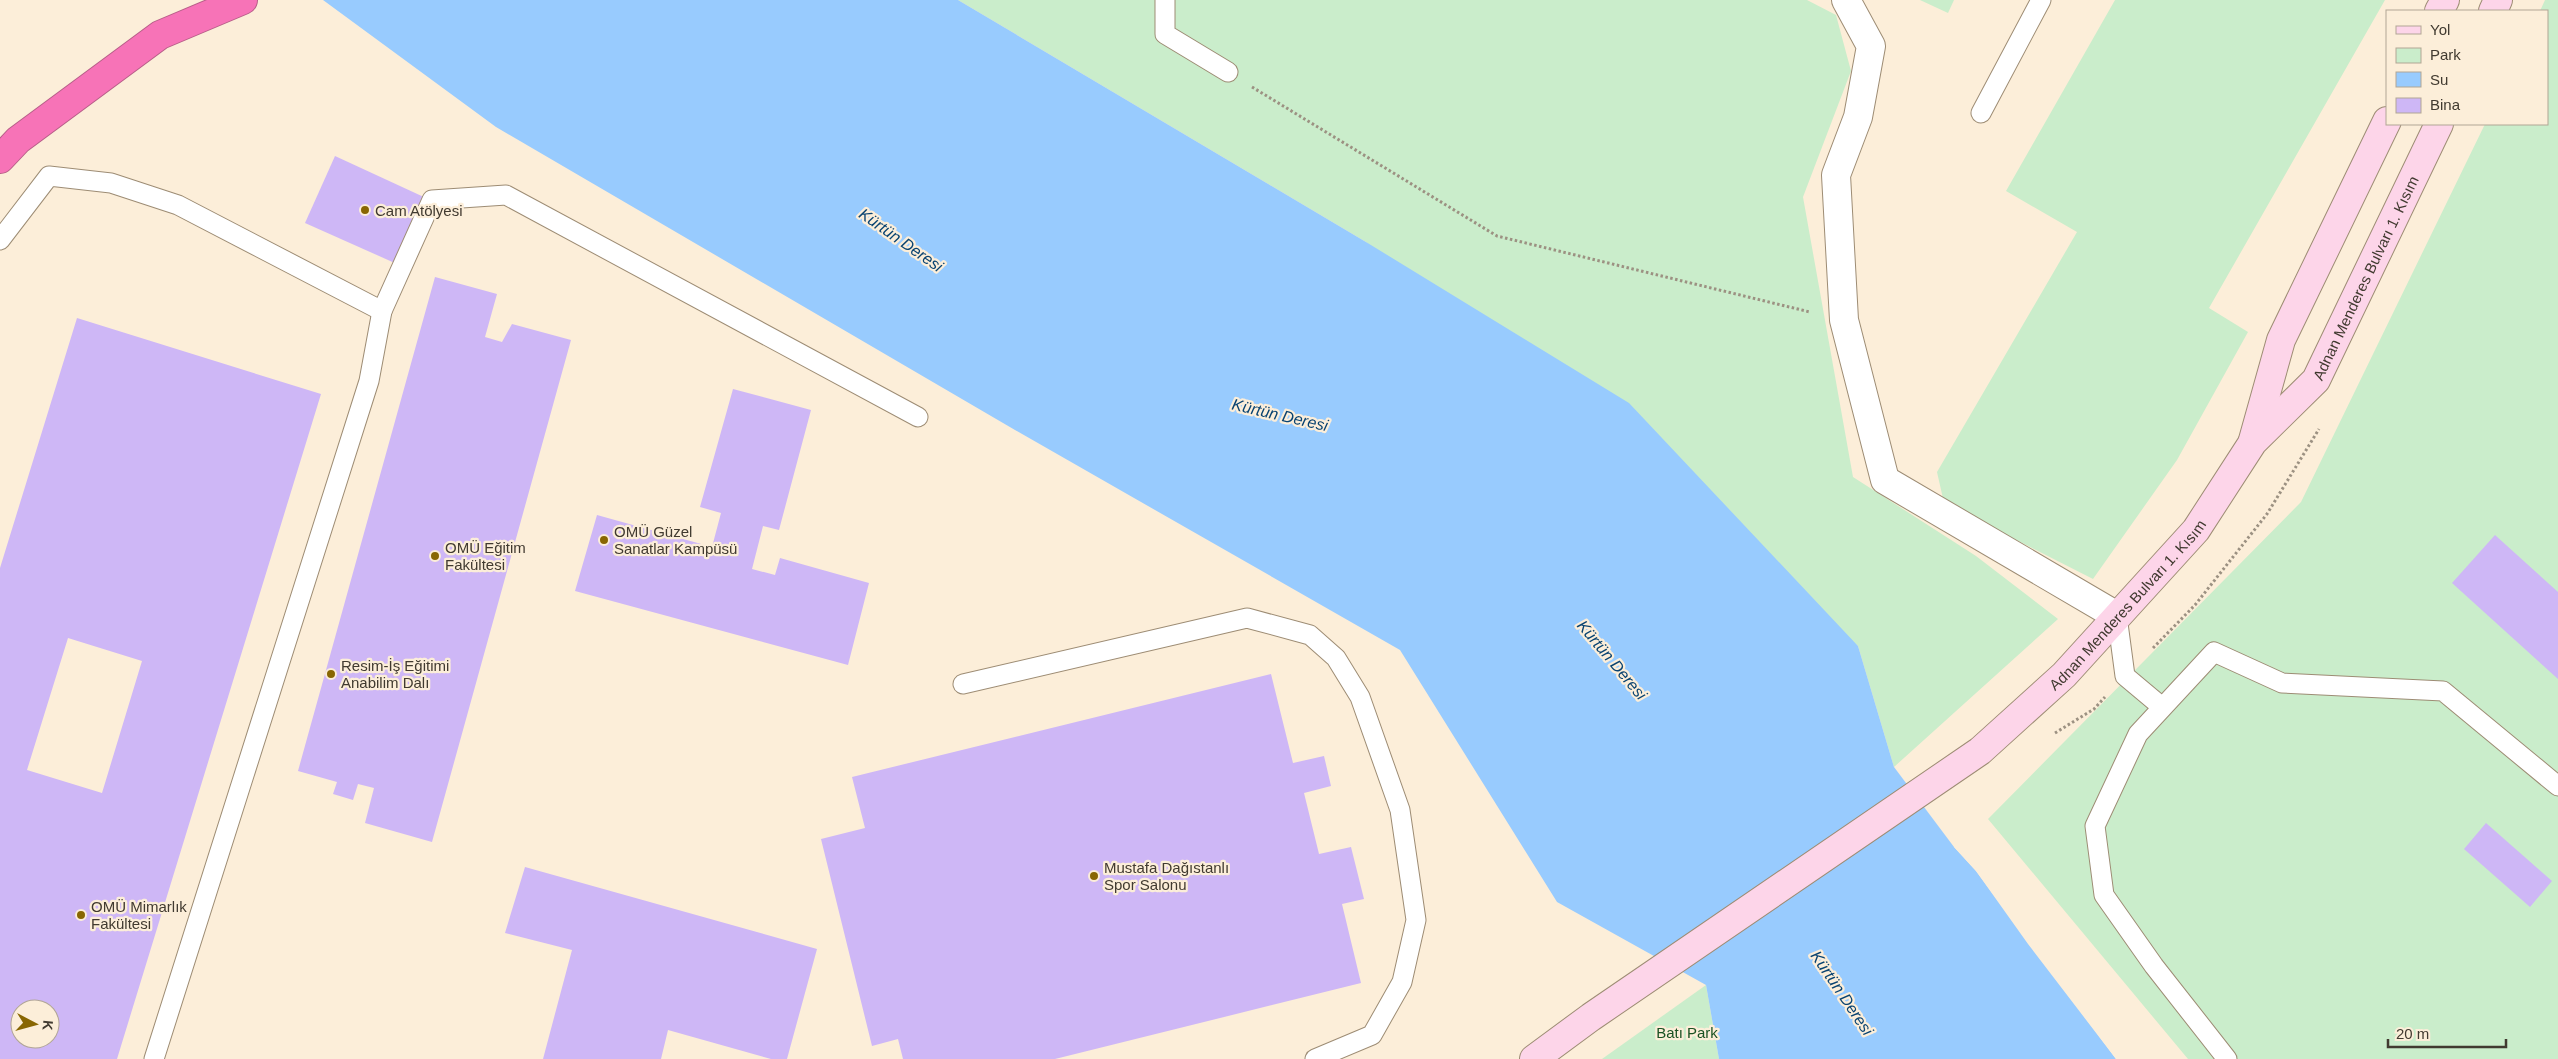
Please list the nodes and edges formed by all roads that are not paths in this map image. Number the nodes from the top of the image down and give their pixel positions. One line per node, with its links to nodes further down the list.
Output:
1 (243, 0): 9 (highway)
2 (1165, 0): 5 (lane)
3 (1846, 0): 14 (street)
4 (2041, 0): 6 (lane)
5 (1228, 72)
6 (1981, 113)
7 (2386, 123): 13 (main road, Adnan Menderes Bulvarı 1. Kısım)
8 (2439, 125): 13 (main road, Adnan Menderes Bulvarı 1. Kısım)
9 (0, 159)
10 (0, 240): 11 (lane)
11 (382, 311): 12 (lane); 18 (lane)
12 (918, 418)
13 (2253, 442): 14 (main road, Adnan Menderes Bulvarı 1. Kısım)
14 (2117, 616): 16 (lane); 20 (main road, Adnan Menderes Bulvarı 1. Kısım)
15 (963, 684): 19 (lane)
16 (2162, 707): 17 (lane); 21 (lane)
17 (2558, 786)
18 (154, 1059)
19 (1315, 1059)
20 (1534, 1059)
21 (2227, 1059)

